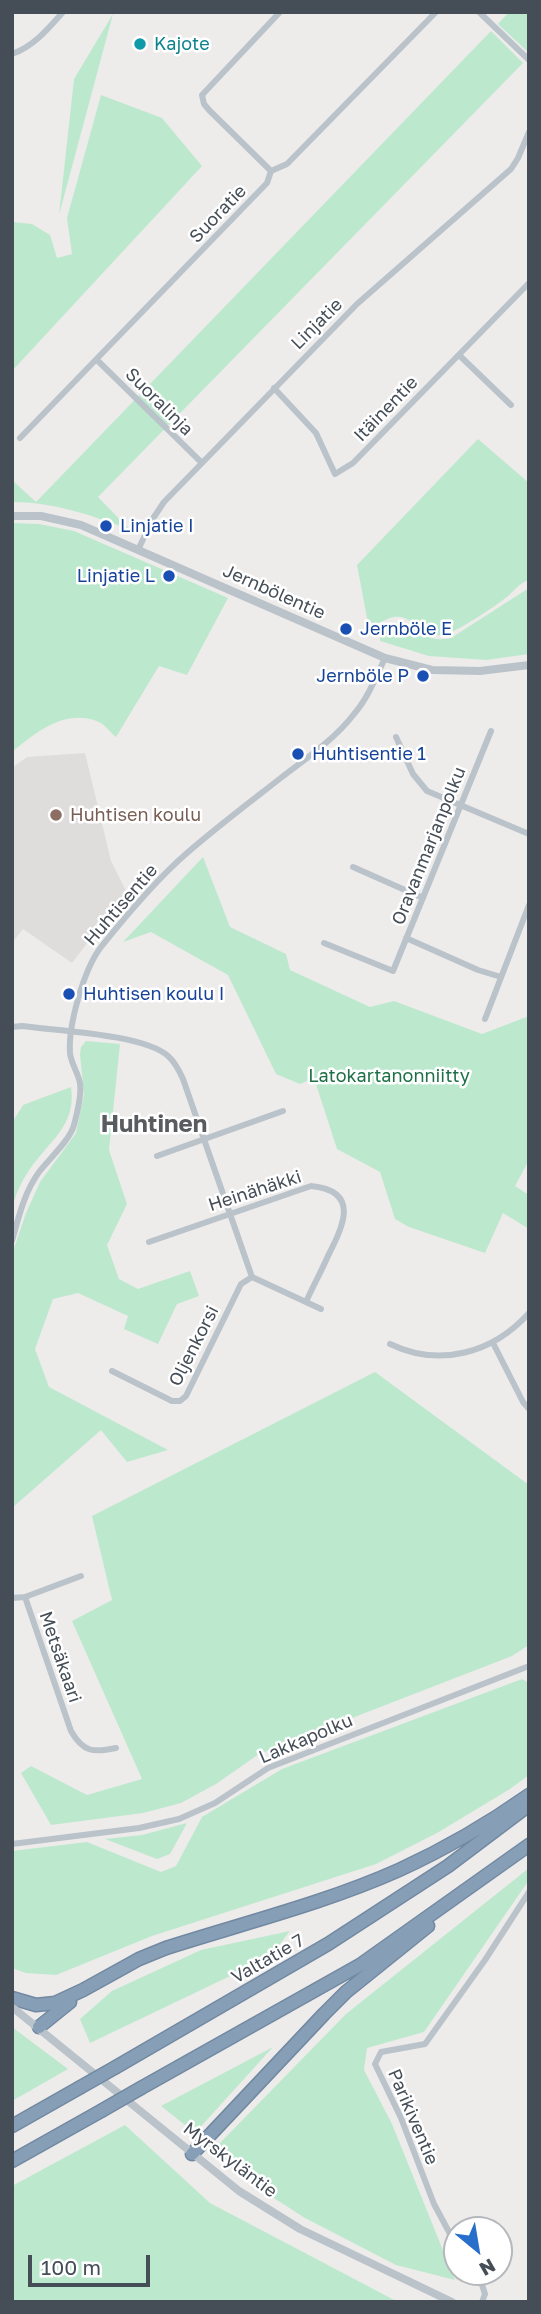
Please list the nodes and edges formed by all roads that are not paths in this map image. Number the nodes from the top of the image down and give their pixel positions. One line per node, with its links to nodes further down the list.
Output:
1 (64, 12): 5 (street)
2 (280, 12): 8 (street)
3 (436, 12): 8 (street, Suoratie)
4 (479, 12): 6 (street)
5 (12, 54)
6 (529, 60)
7 (529, 132): 12 (street, Linjatie)
8 (271, 171): 11 (street, Suoratie)
9 (529, 283): 10 (street, Itäinentie)
10 (459, 355): 12 (street, Itäinentie); 13 (street)
11 (97, 360): 14 (street, Suoratie); 15 (street, Suoralinja)
12 (274, 388): 15 (street, Linjatie)
13 (511, 405)
14 (20, 438)
15 (202, 463): 17 (street, Linjatie)
16 (12, 516): 17 (street, Jernbölentie)
17 (138, 550): 18 (street, Jernbölentie)
18 (385, 658): 19 (street, Jernbölentie); 32 (street, Huhtisentie)
19 (529, 665)
20 (491, 731): 22 (street, Oravanmarjanpolku)
21 (396, 737): 22 (street)
22 (460, 806): 23 (street); 25 (street, Oravanmarjanpolku)
23 (529, 834)
24 (353, 867): 25 (street)
25 (423, 898): 27 (street, Oravanmarjanpolku)
26 (529, 905): 29 (street)
27 (406, 938): 28 (street, Oravanmarjanpolku); 29 (street)
28 (324, 943)
29 (501, 977): 30 (street)
30 (485, 1019)
31 (12, 1027): 32 (street)
32 (72, 1033): 34 (street); 37 (street, Huhtisentie)
33 (283, 1111): 34 (street)
34 (205, 1139): 35 (street); 36 (street)
35 (157, 1156)
36 (230, 1213): 38 (street, Heinähäkki); 39 (street); 40 (street, Heinähäkki)
37 (12, 1241)
38 (149, 1242)
39 (252, 1277): 40 (street); 45 (street, Oljenkorsi)
40 (306, 1302): 41 (street)
41 (321, 1309)
42 (529, 1313): 43 (street)
43 (493, 1343): 44 (street); 46 (street)
44 (390, 1345)
45 (112, 1371)
46 (529, 1409)
47 (81, 1576): 48 (street, Metsäkaari)
48 (24, 1597): 49 (street); 51 (street, Metsäkaari)
49 (12, 1598)
50 (529, 1666): 54 (street, Lakkapolku)
51 (116, 1748)
52 (529, 1795): 58 (highway)
53 (529, 1805): 62 (highway, Valtatie 7, bridge)
54 (12, 1844)
55 (529, 1844): 56 (highway)
56 (488, 1874): 63 (highway); 64 (highway, bridge)
57 (529, 1892): 65 (street, Parikiventie)
58 (83, 1990): 59 (highway); 61 (highway)
59 (12, 1998)
60 (12, 2007): 61 (street, Myrskyläntie)
61 (39, 2027): 63 (street, Myrskyläntie)
62 (12, 2126)
63 (192, 2154): 66 (street, Myrskyläntie)
64 (12, 2161)
65 (443, 2221)
66 (452, 2302)

